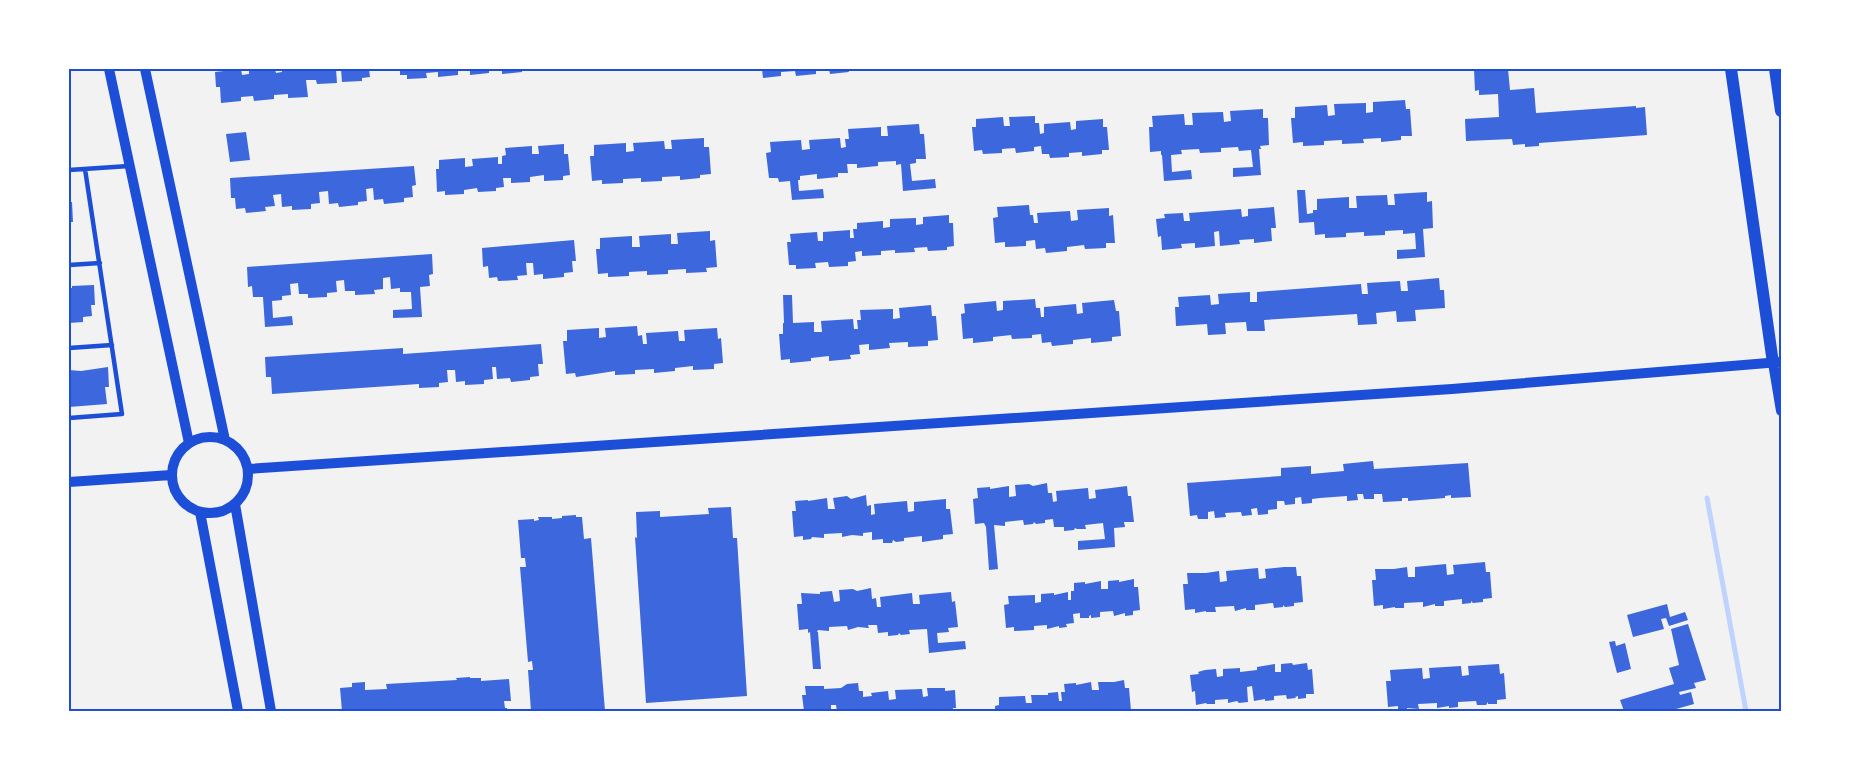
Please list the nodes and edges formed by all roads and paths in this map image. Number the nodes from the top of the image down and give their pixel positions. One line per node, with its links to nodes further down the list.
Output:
1 (109, 69): 6 (street)
2 (145, 69): 16 (street)
3 (1731, 69): 13 (main road)
4 (1775, 69): 5 (main road)
5 (1781, 111)
6 (129, 166): 7 (lane); 17 (street)
7 (85, 169): 8 (lane); 9 (lane)
8 (69, 170)
9 (100, 263): 10 (lane); 11 (lane)
10 (69, 265)
11 (112, 345): 12 (lane); 15 (lane)
12 (69, 348)
13 (1777, 362): 14 (street); 18 (street)
14 (1781, 411)
15 (69, 418)
16 (225, 440): 17 (street); 18 (street)
17 (189, 443): 19 (street)
18 (248, 469): 21 (street)
19 (171, 475): 20 (street); 22 (street)
20 (69, 482)
21 (236, 504): 22 (street); 24 (street)
22 (200, 512): 23 (street)
23 (238, 711)
24 (271, 711)

